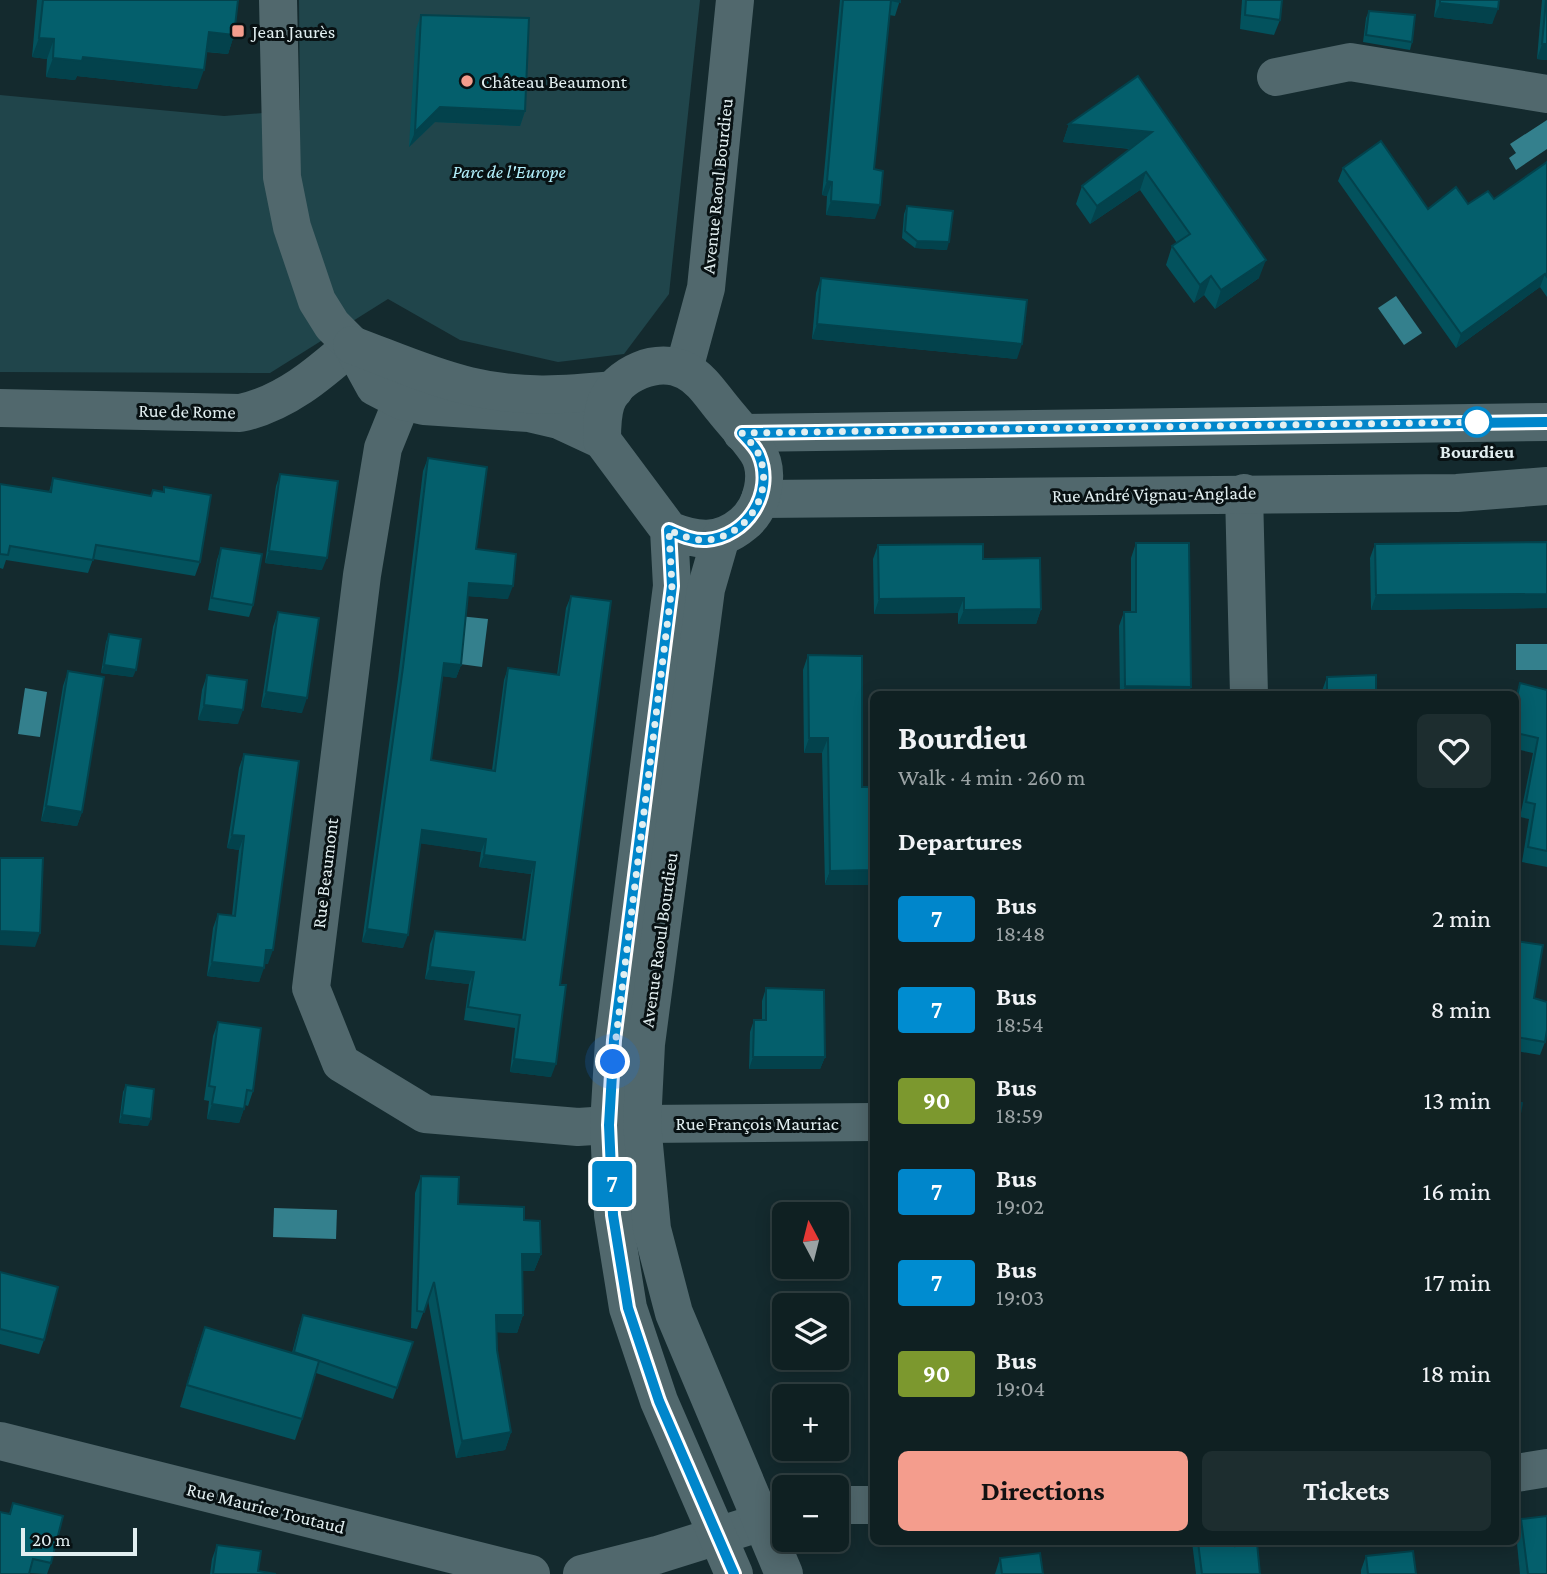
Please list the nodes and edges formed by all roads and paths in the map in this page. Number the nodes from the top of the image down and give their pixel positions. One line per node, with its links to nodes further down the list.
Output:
1 (278, 0): 5 (street)
2 (734, 0): 6 (street, Avenue Raoul Bourdieu)
3 (1276, 76): 4 (street)
4 (1547, 94)
5 (352, 345): 7 (street); 8 (street); 9 (street, Rue de Rome)
6 (684, 369): 7 (street); 11 (street)
7 (614, 390): 12 (street)
8 (402, 401): 12 (street); 20 (street, Rue Beaumont)
9 (0, 408)
10 (1547, 422): 11 (street)
11 (742, 433): 15 (street)
12 (602, 440): 16 (street)
13 (1547, 486): 14 (street, Rue André Vignau-Anglade)
14 (1244, 493): 15 (street, Rue André Vignau-Anglade); 18 (street)
15 (760, 499): 17 (street)
16 (669, 530): 17 (street); 20 (street, Avenue Raoul Bourdieu)
17 (722, 537): 20 (street, Avenue Raoul Bourdieu)
18 (1249, 691)
19 (870, 1122): 20 (street, Rue François Mauriac)
20 (626, 1125): 26 (street, Avenue Raoul Bourdieu)
21 (0, 1441): 27 (street, Rue Maurice Toutaud)
22 (1547, 1468): 23 (street)
23 (1519, 1473)
24 (870, 1504): 25 (street)
25 (849, 1505)
26 (752, 1525): 28 (street); 29 (street, Avenue Raoul Bourdieu); 30 (street, Avenue Raoul Bourdieu)
27 (531, 1574)
28 (582, 1574)
29 (734, 1574)
30 (784, 1574)

